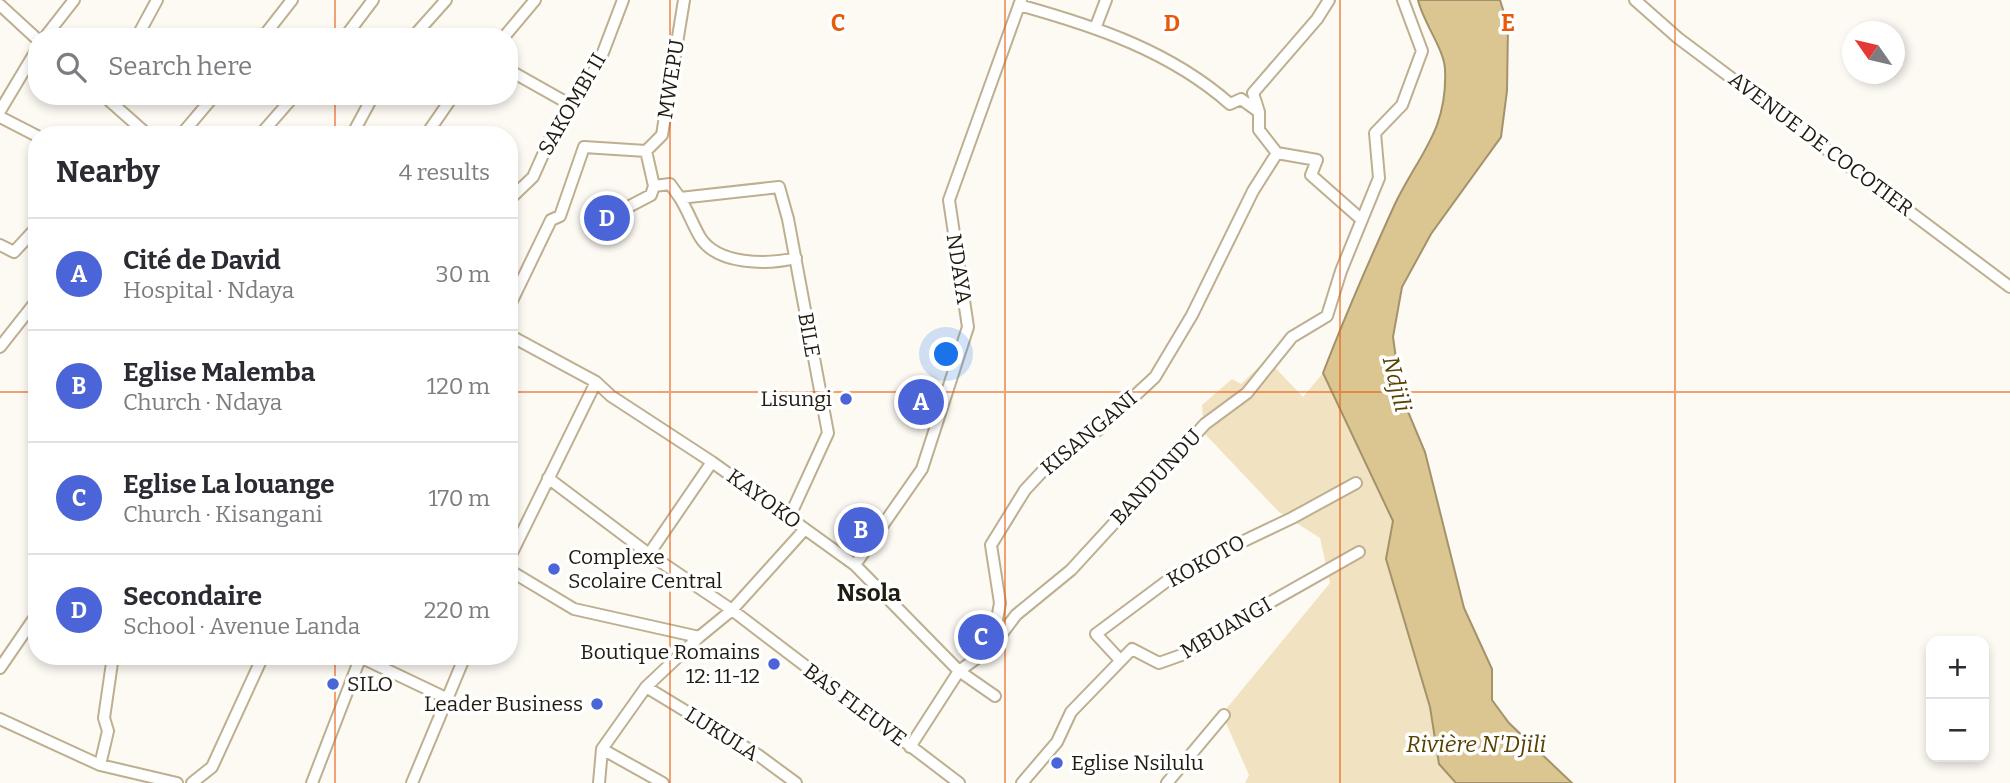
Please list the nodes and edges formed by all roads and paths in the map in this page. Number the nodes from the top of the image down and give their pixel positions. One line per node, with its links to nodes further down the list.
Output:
1 (74, 0): 16 (street)
2 (157, 0): 17 (street)
3 (292, 0): 18 (street)
4 (373, 0): 19 (street)
5 (446, 0): 20 (street)
6 (536, 0): 21 (street)
7 (623, 0): 30 (street, SAKOMBI II)
8 (684, 0): 40 (street, MWEPU)
9 (1106, 0): 15 (street)
10 (1329, 0): 32 (street)
11 (1403, 0): 46 (street)
12 (1634, 0): 50 (street, AVENUE DE COCOTIER)
13 (1020, 3): 15 (street); 64 (street, NDAYA)
14 (0, 5): 22 (street)
15 (1096, 26): 32 (street)
16 (52, 28)
17 (142, 28)
18 (270, 28)
19 (352, 28)
20 (421, 28)
21 (512, 28)
22 (28, 30)
23 (28, 65): 31 (street)
24 (518, 75): 30 (street)
25 (114, 105): 34 (street)
26 (206, 105): 35 (street)
27 (287, 105): 36 (street)
28 (368, 105): 37 (street)
29 (447, 105): 38 (street)
30 (571, 105): 43 (street, SAKOMBI II)
31 (0, 111)
32 (1259, 112): 41 (street)
33 (0, 117): 39 (street)
34 (138, 126)
35 (189, 126)
36 (268, 126)
37 (357, 126)
38 (432, 126)
39 (28, 131)
40 (646, 151): 42 (street); 51 (street)
41 (1277, 153): 46 (street); 69 (street, KISANGANI)
42 (654, 186): 44 (street); 45 (street)
43 (518, 191)
44 (680, 198): 49 (street); 49 (street, BILE)
45 (630, 206)
46 (1362, 220): 69 (street, BANDUNDU)
47 (28, 237): 48 (street)
48 (0, 245)
49 (796, 258): 59 (street, BILE)
50 (2010, 287)
51 (518, 288)
52 (28, 311): 54 (street)
53 (518, 340): 55 (street, KAYOKO)
54 (2, 341)
55 (596, 382): 56 (street, KAYOKO); 57 (street)
56 (712, 461): 59 (street, KAYOKO); 63 (street)
57 (548, 478): 61 (street); 63 (street, BAS FLEUVE)
58 (1356, 483): 70 (street, KOKOTO)
59 (789, 518): 60 (street, KAYOKO)
60 (805, 529): 64 (street, KAYOKO); 66 (street)
61 (518, 540)
62 (1359, 552): 70 (street, MBUANGI)
63 (649, 554): 66 (street, BAS FLEUVE)
64 (855, 565): 77 (street, KAYOKO)
65 (518, 575): 68 (street)
66 (732, 610): 68 (street); 83 (street, BAS FLEUVE)
67 (28, 627): 76 (street)
68 (699, 637): 78 (street)
69 (992, 647): 77 (street)
70 (1120, 660): 94 (street)
71 (112, 665): 85 (street)
72 (258, 665): 87 (street)
73 (358, 665): 88 (street)
74 (378, 665): 80 (street)
75 (461, 665): 80 (street)
76 (0, 668)
77 (959, 671): 79 (street, KAYOKO); 83 (street)
78 (646, 688): 84 (street); 92 (street, LUKULA)
79 (995, 696)
80 (446, 698): 89 (street)
81 (1224, 715): 95 (street)
82 (0, 719): 85 (street)
83 (910, 747): 93 (street, BAS FLEUVE)
84 (602, 750): 90 (street); 91 (street)
85 (100, 765): 86 (street)
86 (177, 783)
87 (192, 783)
88 (313, 783)
89 (412, 783)
90 (599, 783)
91 (663, 783)
92 (796, 783)
93 (959, 783)
94 (1022, 783)
95 (1167, 783)

